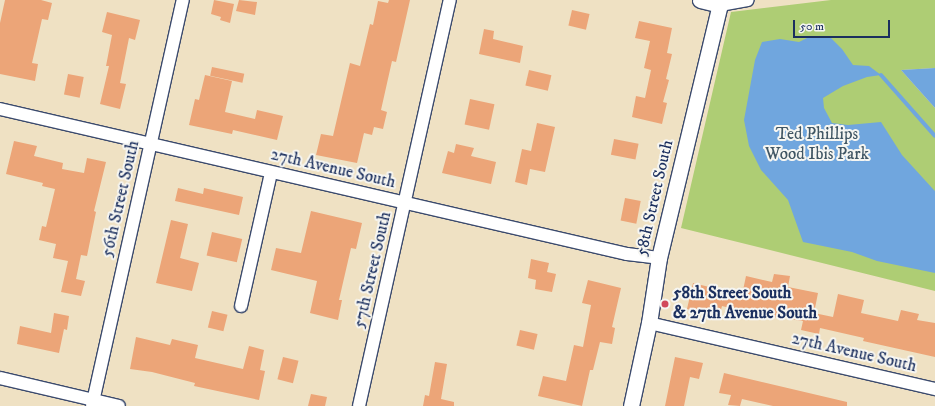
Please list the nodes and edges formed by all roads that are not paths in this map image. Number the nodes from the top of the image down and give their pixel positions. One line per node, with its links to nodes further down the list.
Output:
1 (183, 0): 7 (street, 56th Street South)
2 (450, 0): 9 (street, 57th Street South)
3 (700, 0): 5 (street)
4 (748, 0): 5 (street)
5 (721, 2): 10 (street, 58th Street South)
6 (0, 109): 7 (street, 27th Avenue South)
7 (151, 144): 8 (street, 27th Avenue South); 15 (street, 56th Street South)
8 (271, 173): 9 (street, 27th Avenue South); 11 (street)
9 (406, 203): 10 (street, 27th Avenue South); 17 (street, 57th Street South)
10 (659, 258): 12 (street, 58th Street South)
11 (241, 306)
12 (649, 324): 14 (street, 27th Avenue South); 18 (street, 58th Street South)
13 (0, 378): 15 (street)
14 (935, 389)
15 (92, 403): 16 (street)
16 (119, 406)
17 (359, 406)
18 (631, 406)

